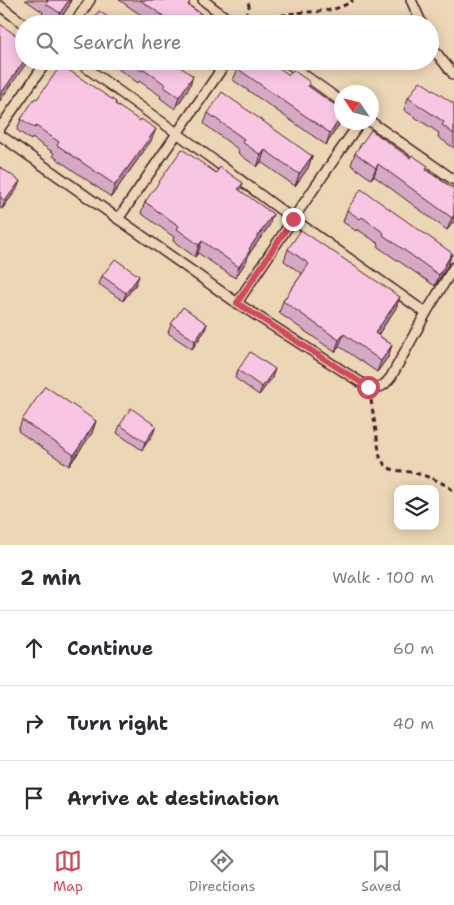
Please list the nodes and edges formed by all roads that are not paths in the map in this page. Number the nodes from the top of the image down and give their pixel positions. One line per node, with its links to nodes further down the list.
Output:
1 (90, 0): 5 (lane)
2 (203, 0): 6 (lane)
3 (410, 0): 7 (lane)
4 (0, 6): 8 (lane)
5 (80, 15)
6 (222, 15)
7 (418, 15)
8 (15, 17)
9 (439, 56): 14 (lane)
10 (41, 70): 16 (lane)
11 (90, 70): 19 (lane)
12 (221, 70): 19 (lane)
13 (298, 70): 15 (lane)
14 (454, 75)
15 (334, 96)
16 (0, 128)
17 (379, 128): 21 (lane)
18 (354, 130): 23 (lane)
19 (177, 133): 22 (lane); 23 (lane)
20 (0, 135): 22 (lane)
21 (454, 180)
22 (118, 219): 25 (lane)
23 (293, 219): 25 (lane); 26 (lane)
24 (454, 267): 26 (lane)
25 (237, 303): 26 (lane)
26 (426, 313)

